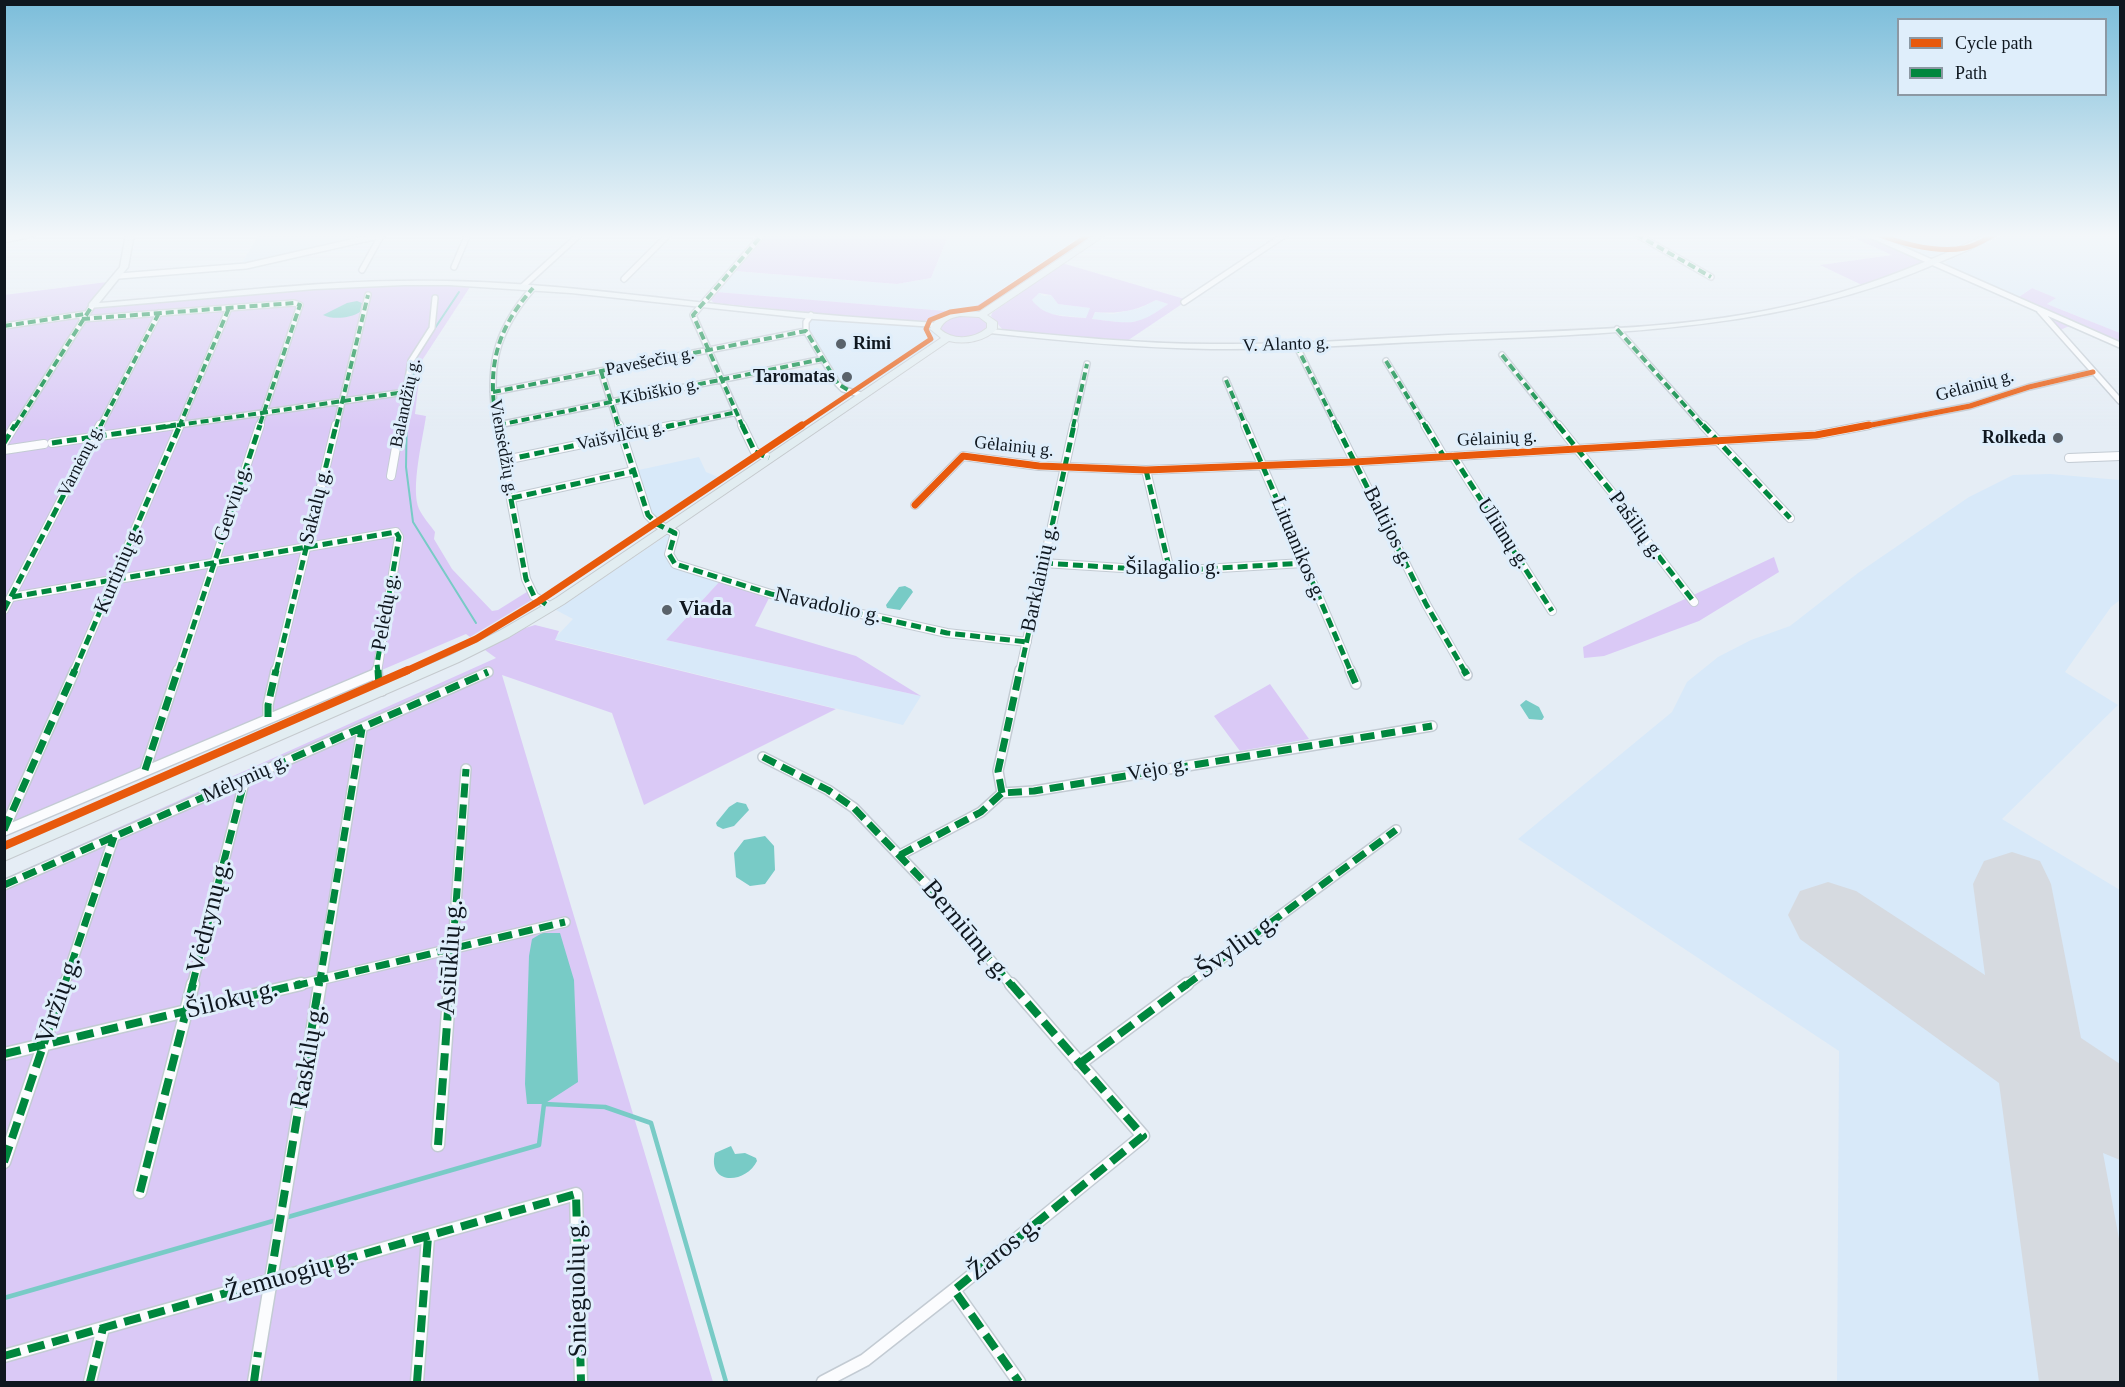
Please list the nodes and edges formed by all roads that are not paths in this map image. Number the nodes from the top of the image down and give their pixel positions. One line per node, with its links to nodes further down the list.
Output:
1 (435, 298): 38 (street, Balandžių g.)
2 (99, 299): 14 (main road)
3 (182, 299): 14 (main road)
4 (367, 299): 41 (street, Sakalų g.)
5 (525, 299): 39 (street, Viensėdžių g.)
6 (646, 299): 13 (main road)
7 (707, 299): 13 (street)
8 (1006, 299): 19 (main road)
9 (1190, 299): 12 (street)
10 (1819, 299): 23 (main road, V. Alanto g.)
11 (2015, 299): 16 (street)
12 (1185, 302)
13 (702, 304): 18 (main road); 29 (street)
14 (92, 306): 20 (street)
15 (230, 308): 17 (street); 45 (street, Gervių g.); 46 (street, Kurtinių g.)
16 (2036, 308): 28 (street); 35 (street)
17 (159, 313): 20 (street); 49 (street, Varnėnų g.)
18 (811, 315): 21 (main road); 24 (street)
19 (981, 315): 21 (main road); 25 (main road)
20 (84, 317): 22 (street); 51 (street)
21 (936, 325): 26 (main road)
22 (4, 326)
23 (1617, 329): 27 (main road, V. Alanto g.); 50 (street)
24 (806, 331): 29 (street, Pavešečių g.); 31 (street)
25 (990, 331): 26 (main road); 27 (main road, V. Alanto g.)
26 (947, 338): 40 (main road)
27 (1296, 345): 61 (street, Baltijos g.)
28 (2121, 345)
29 (708, 350): 34 (street, Pavešečių g.); 36 (street)
30 (1502, 356): 53 (street, Pašilių g.)
31 (823, 359): 36 (street, Kibiškio g.); 40 (street)
32 (1386, 361): 57 (street)
33 (1087, 364): 63 (street, Barklainių g.)
34 (601, 371): 39 (street, Pavešečių g.); 43 (street)
35 (2093, 372): 42 (street); 50 (street, Gėlainių g.)
36 (722, 380): 43 (street, Kibiškio g.); 44 (street)
37 (1226, 380): 62 (street, Lituanikos g.)
38 (405, 392): 41 (street); 66 (street, Balandžių g.)
39 (493, 392): 47 (street, Viensėdžių g.)
40 (861, 395): 58 (main road)
41 (342, 401): 45 (street); 71 (street, Sakalų g.)
42 (2121, 401)
43 (611, 402): 47 (street, Kibiškio g.); 48 (street)
44 (737, 412): 48 (street, Vaišvilčių g.); 58 (street)
45 (262, 413): 46 (street); 72 (street, Gervių g.)
46 (181, 425): 49 (street); 76 (street, Kurtinių g.)
47 (498, 425): 60 (street, Viensėdžių g.)
48 (622, 435): 60 (street, Vaišvilčių g.); 65 (street)
49 (93, 437): 52 (street); 77 (street, Varnėnų g.)
50 (1717, 441): 53 (street, Gėlainių g.); 69 (street)
51 (4, 443)
52 (48, 443): 54 (street)
53 (1578, 449): 55 (street, Gėlainių g.); 78 (street, Pašilių g.)
54 (4, 450)
55 (1453, 456): 57 (street, Gėlainių g.); 81 (street, Uliūnų g.)
56 (2121, 456): 59 (street)
57 (1444, 457): 61 (street, Gėlainių g.)
58 (770, 458): 70 (main road)
59 (2070, 458)
60 (505, 460): 67 (street, Viensėdžių g.)
61 (1354, 462): 62 (street, Gėlainių g.); 85 (street, Baltijos g.)
62 (1263, 464): 64 (street, Gėlainių g.); 74 (street, Lituanikos g.)
63 (1065, 467): 64 (street, Gėlainių g.); 68 (street, Gėlainių g.); 73 (street, Barklainių g.)
64 (1146, 470): 75 (street)
65 (634, 471): 67 (street); 70 (street)
66 (392, 476)
67 (512, 498): 79 (street, Viensėdžių g.)
68 (915, 505)
69 (1790, 518)
70 (668, 528): 79 (main road); 82 (street, Navadolio g.)
71 (306, 548): 72 (street); 84 (street, Pelėdų g.); 88 (street, Sakalų g.)
72 (213, 563): 76 (street); 93 (street, Gervių g.)
73 (1043, 563): 75 (street, Šilagalio g.); 82 (street, Barklainių g.)
74 (1303, 563): 75 (street, Šilagalio g.); 86 (street, Lituanikos g.)
75 (1170, 571)
76 (115, 580): 77 (street); 96 (street, Kurtinių g.)
77 (12, 597): 80 (street, Varnėnų g.)
78 (1694, 602)
79 (550, 607): 87 (main road)
80 (4, 610)
81 (1552, 611)
82 (1027, 642): 95 (street, Barklainių g.)
83 (488, 672): 90 (street, Mėlynių g.)
84 (376, 674): 87 (street, Pelėdų g.); 88 (street)
85 (1467, 675)
86 (1356, 684)
87 (382, 691): 99 (main road)
88 (268, 717): 93 (street)
89 (1432, 726): 95 (street, Vėjo g.)
90 (362, 729): 94 (street, Mėlynių g.); 104 (street, Raskilų g.)
91 (764, 757): 100 (street, Berniūnų g.)
92 (466, 769): 103 (street, Asiūklių g.)
93 (145, 770): 96 (street)
94 (245, 779): 98 (street, Mėlynių g.); 105 (street, Vėdrynų g.)
95 (1002, 793): 100 (street)
96 (4, 830)
97 (1396, 830): 108 (street, Švylių g.)
98 (114, 837): 101 (street, Mėlynių g.); 106 (street, Viržių g.)
99 (4, 855)
100 (900, 855): 108 (street, Berniūnų g.)
101 (4, 885)
102 (565, 922): 103 (street, Šilokų g.)
103 (452, 947): 104 (street, Šilokų g.); 110 (street, Asiūklių g.)
104 (322, 978): 105 (street, Šilokų g.); 115 (street, Raskilų g.)
105 (186, 1011): 106 (street, Šilokų g.); 112 (street, Vėdrynų g.)
106 (44, 1045): 107 (street, Šilokų g.); 111 (street, Viržių g.)
107 (4, 1054)
108 (1079, 1064): 109 (street, Berniūnų g.)
109 (1143, 1136): 116 (street, Žaros g.)
110 (438, 1145)
111 (4, 1162)
112 (140, 1192)
113 (576, 1194): 114 (street, Žemuogių g.); 122 (street, Snieguolių g.)
114 (428, 1237): 115 (street, Žemuogių g.); 121 (street)
115 (270, 1281): 117 (street, Žemuogių g.); 120 (street, Raskilų g.)
116 (954, 1290): 123 (street); 124 (street, Žaros g.)
117 (103, 1328): 118 (street, Žemuogių g.); 119 (street)
118 (4, 1356)
119 (90, 1383)
120 (254, 1383)
121 (417, 1383)
122 (581, 1383)
123 (823, 1383)
124 (1019, 1383)

